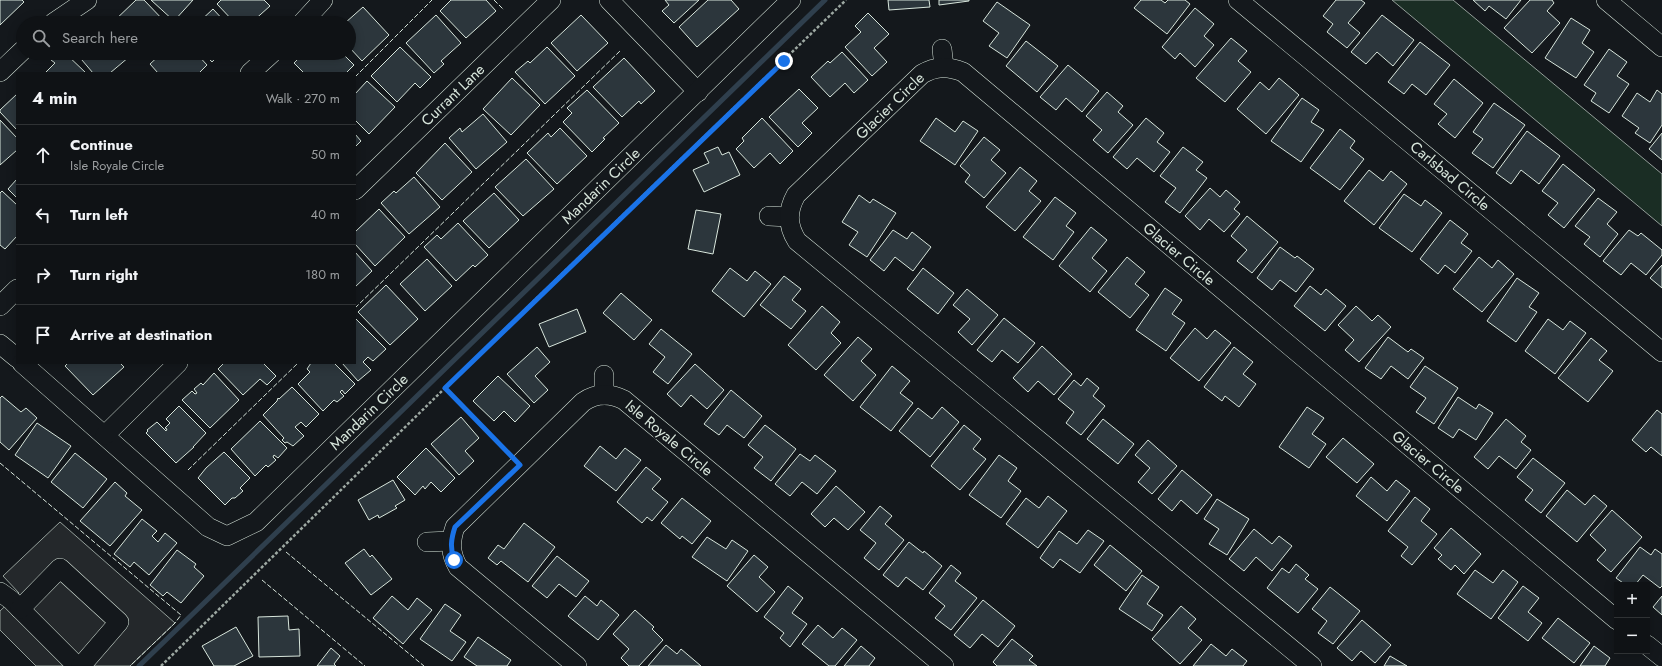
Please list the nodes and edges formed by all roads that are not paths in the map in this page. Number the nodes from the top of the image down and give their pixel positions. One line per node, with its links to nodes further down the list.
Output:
1 (87, 0): 8 (street)
2 (323, 0): 9 (street)
3 (551, 0): 16 (street, Currant Lane)
4 (609, 0): 15 (street)
5 (791, 0): 15 (street, Mandarin Circle)
6 (1238, 0): 22 (street, Carlsbad Circle)
7 (1606, 0): 10 (street)
8 (63, 16)
9 (308, 16)
10 (1662, 47)
11 (16, 57): 13 (street)
12 (264, 60): 14 (street)
13 (0, 72)
14 (251, 72)
15 (698, 92): 28 (street, Mandarin Circle)
16 (356, 189)
17 (769, 216): 18 (street)
18 (789, 217): 33 (street, Glacier Circle); 40 (street)
19 (16, 290): 20 (street)
20 (0, 306)
21 (0, 344): 23 (street)
22 (1662, 352)
23 (16, 357)
24 (23, 364): 28 (street, Mandarin Circle)
25 (177, 364): 28 (street)
26 (604, 375): 27 (street)
27 (604, 394): 29 (street); 39 (street, Isle Royale Circle)
28 (104, 435)
29 (451, 541): 30 (street); 38 (street)
30 (427, 542)
31 (0, 592): 32 (street)
32 (20, 609): 36 (street); 37 (street)
33 (1615, 618)
34 (1650, 647): 35 (street)
35 (1662, 657)
36 (77, 666)
37 (81, 666)
38 (577, 666)
39 (944, 666)
40 (1312, 666)

